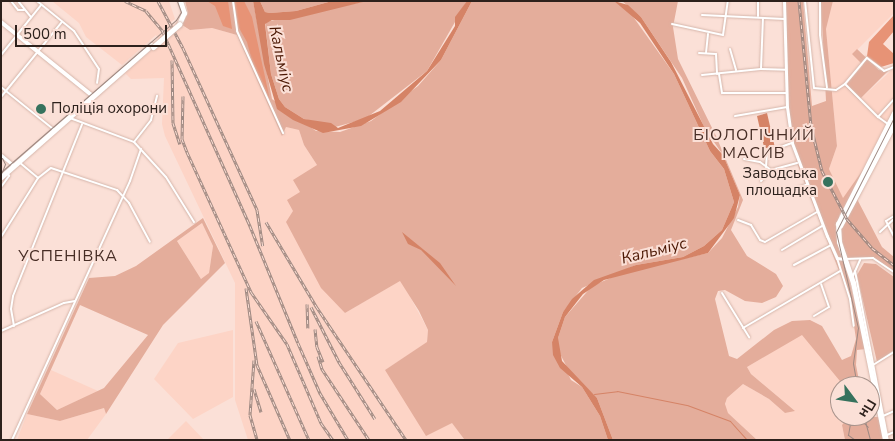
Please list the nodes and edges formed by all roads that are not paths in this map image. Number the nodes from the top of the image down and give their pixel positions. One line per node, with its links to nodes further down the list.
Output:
1 (11, 1): 12 (street)
2 (18, 1): 12 (street)
3 (37, 1): 11 (street)
4 (180, 1): 43 (highway, bridge)
5 (233, 1): 53 (street)
6 (728, 1): 14 (street)
7 (758, 1): 16 (street)
8 (784, 1): 18 (street)
9 (805, 1): 38 (street)
10 (820, 1): 38 (street)
11 (41, 5): 15 (street); 20 (street)
12 (24, 10): 15 (street)
13 (702, 15): 14 (street)
14 (725, 16): 16 (street); 22 (street)
15 (32, 17): 23 (street)
16 (758, 17): 17 (street)
17 (763, 18): 18 (street); 30 (street)
18 (785, 19): 31 (street)
19 (1, 22): 23 (main road)
20 (62, 22): 25 (street); 35 (street)
21 (672, 24): 22 (street)
22 (708, 34): 27 (street)
23 (17, 35): 25 (main road); 28 (street)
24 (730, 49): 32 (street)
25 (38, 52): 39 (street); 43 (main road)
26 (699, 53): 27 (street)
27 (706, 54): 33 (street)
28 (1, 55)
29 (894, 67): 36 (street)
30 (761, 69): 31 (street); 32 (street)
31 (786, 70): 40 (street)
32 (736, 71): 33 (street)
33 (718, 74): 34 (street); 40 (street)
34 (702, 75)
35 (96, 83)
36 (846, 84): 38 (street); 48 (street)
37 (1, 87): 39 (street)
38 (827, 90)
39 (6, 91): 42 (street); 52 (street)
40 (786, 94): 45 (street)
41 (157, 96): 54 (street)
42 (1, 97)
43 (94, 97): 49 (highway)
44 (894, 99): 48 (street)
45 (786, 107): 47 (street); 55 (street)
46 (894, 113): 51 (main road)
47 (735, 116)
48 (878, 117): 51 (street)
49 (70, 118): 50 (street); 52 (highway)
50 (82, 124): 54 (street); 64 (street)
51 (891, 125): 85 (main road)
52 (55, 130): 60 (highway)
53 (283, 133)
54 (134, 142): 56 (street)
55 (792, 143): 59 (street); 61 (street)
56 (141, 149): 71 (street); 75 (street)
57 (1, 155): 60 (street)
58 (744, 159): 61 (street)
59 (797, 163): 62 (street); 68 (street)
60 (16, 164): 63 (highway); 66 (street)
61 (766, 167): 62 (street)
62 (771, 170): 67 (street)
63 (7, 172): 65 (highway); 69 (street)
64 (65, 172): 66 (street); 71 (street); 96 (street)
65 (1, 176)
66 (38, 178): 79 (street)
67 (761, 181)
68 (806, 185): 70 (street); 72 (street)
69 (1, 187)
70 (786, 194)
71 (122, 196): 81 (street); 94 (street)
72 (817, 212): 74 (street); 77 (street)
73 (894, 218): 76 (street); 76 (street)
74 (738, 220)
75 (194, 222)
76 (888, 225): 78 (street); 80 (street)
77 (822, 226): 82 (street); 83 (street)
78 (880, 232)
79 (1, 237)
80 (894, 237)
81 (150, 242)
82 (831, 245): 84 (street); 87 (street)
83 (782, 250)
84 (837, 258): 85 (street); 88 (street)
85 (845, 259): 86 (street); 91 (main road)
86 (860, 260): 89 (street); 90 (street)
87 (794, 265)
88 (840, 271): 92 (street); 97 (street)
89 (855, 272): 91 (street); 102 (street)
90 (894, 272)
91 (852, 279): 102 (main road)
92 (821, 284): 95 (street); 98 (street)
93 (722, 293): 98 (street)
94 (75, 301): 96 (street); 107 (street)
95 (814, 316)
96 (14, 326): 99 (street)
97 (854, 326)
98 (743, 328): 100 (street)
99 (1, 331)
100 (749, 337)
101 (894, 352): 102 (street)
102 (871, 366): 104 (street); 106 (main road)
103 (894, 411): 104 (street)
104 (883, 416): 106 (street)
105 (894, 432): 106 (street)
106 (886, 438)
107 (12, 440)

